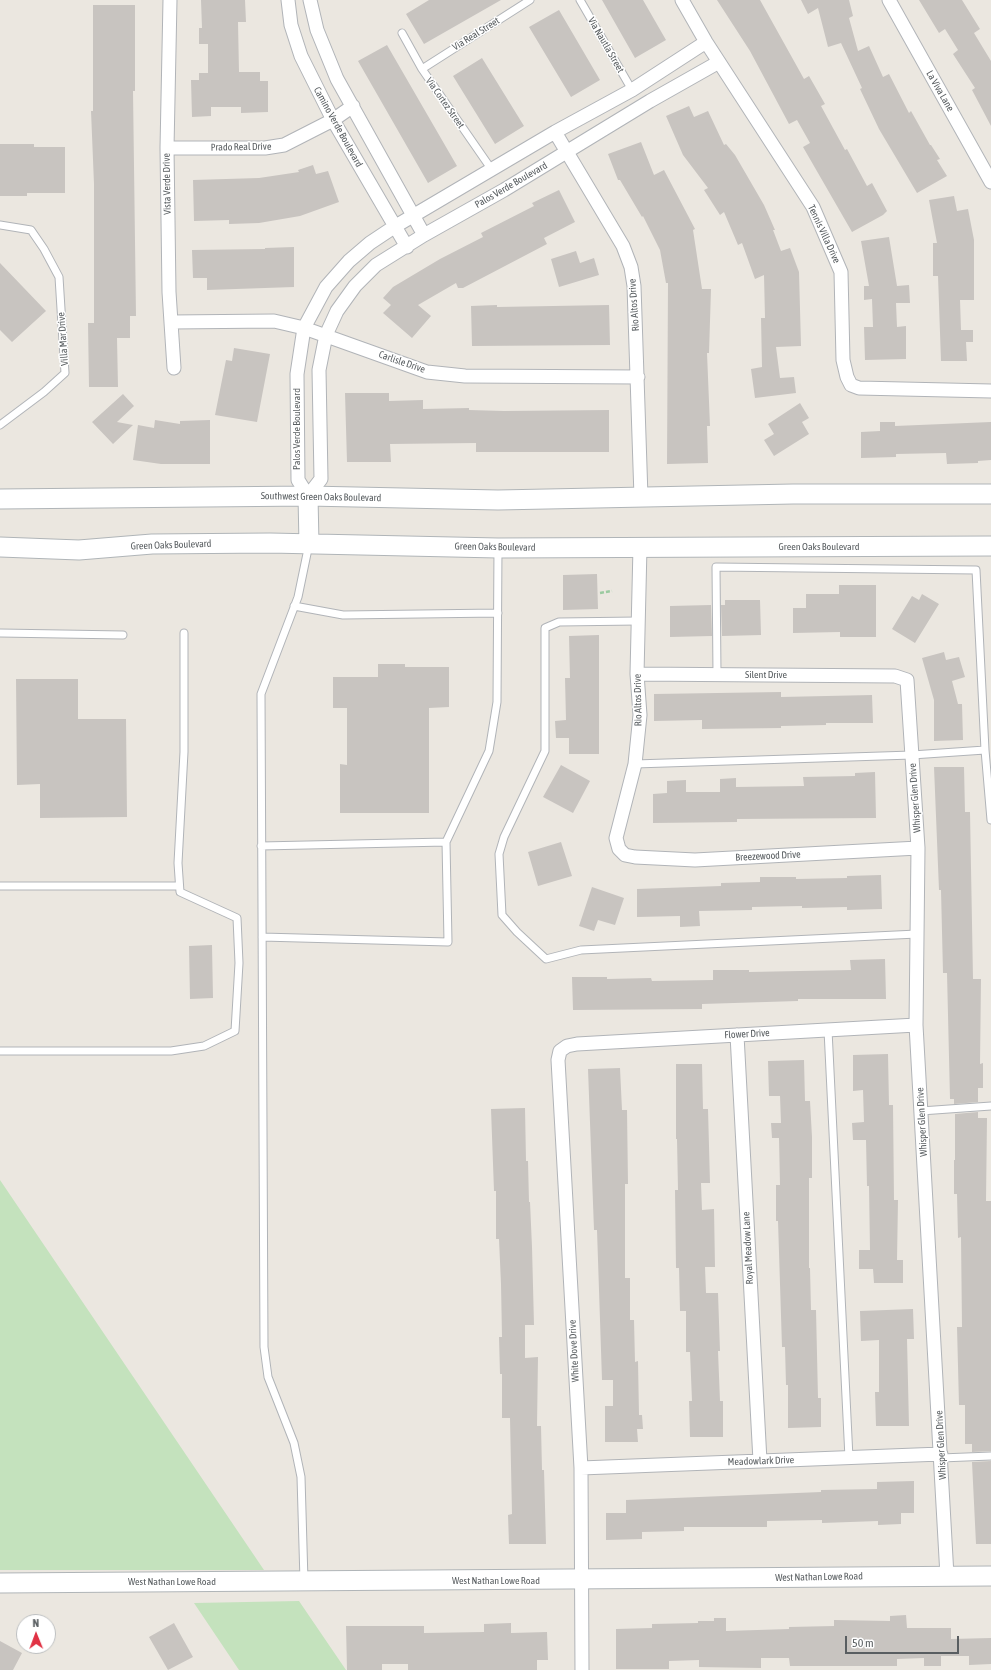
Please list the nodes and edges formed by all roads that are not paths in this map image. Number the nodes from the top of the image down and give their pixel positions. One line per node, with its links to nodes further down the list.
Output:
1 (170, 0): 16 (street, Vista Verde Drive)
2 (288, 0): 14 (street, Camino Verde Boulevard)
3 (310, 0): 13 (street)
4 (530, 0): 11 (lane, Via Real Street)
5 (580, 0): 12 (lane, Via Nautla Street)
6 (682, 0): 9 (street, Tennis Villa Drive)
7 (889, 0): 19 (street, La Viva Lane)
8 (402, 33): 11 (lane, Via Cortez Street)
9 (706, 42): 10 (street, Tennis Villa Drive); 12 (street, Palos Verde Boulevard)
10 (720, 62): 17 (street, Palos Verde Boulevard); 30 (street, Tennis Villa Drive)
11 (422, 69): 18 (lane, Via Cortez Street)
12 (632, 90): 15 (street, Palos Verde Boulevard)
13 (352, 106): 14 (street, Prado Real Drive); 20 (street)
14 (334, 120): 16 (street, Prado Real Drive); 22 (street, Camino Verde Boulevard)
15 (555, 132): 17 (street, Rio Altos Drive); 18 (street, Palos Verde Boulevard)
16 (167, 148): 25 (street, Vista Verde Drive)
17 (568, 152): 23 (street, Palos Verde Boulevard); 29 (street, Rio Altos Drive)
18 (492, 170): 20 (street, Palos Verde Boulevard)
19 (991, 182)
20 (413, 216): 22 (street, Palos Verde Boulevard); 23 (street)
21 (0, 225): 31 (lane, Villa Mar Drive)
22 (394, 227): 24 (street, Camino Verde Boulevard); 26 (street, Palos Verde Boulevard)
23 (424, 235): 24 (street, Palos Verde Boulevard)
24 (407, 247): 27 (street, Palos Verde Boulevard)
25 (172, 322): 26 (street, Carlisle Drive); 28 (street, Vista Verde Drive)
26 (304, 328): 27 (street, Carlisle Drive); 33 (street, Palos Verde Boulevard)
27 (326, 335): 29 (street, Carlisle Drive); 33 (street, Palos Verde Boulevard)
28 (174, 368)
29 (638, 377): 34 (street, Rio Altos Drive)
30 (991, 391)
31 (0, 425)
32 (991, 494): 34 (main road)
33 (308, 496): 34 (main road, Southwest Green Oaks Boulevard); 35 (main road, Southwest Green Oaks Boulevard); 36 (main road)
34 (641, 497)
35 (0, 499)
36 (309, 544): 38 (main road, Green Oaks Boulevard); 39 (main road, Green Oaks Boulevard); 41 (lane)
37 (991, 546): 40 (main road, Green Oaks Boulevard)
38 (0, 548)
39 (498, 548): 40 (main road, Green Oaks Boulevard); 42 (lane)
40 (640, 548): 43 (street, Rio Altos Drive)
41 (294, 606): 42 (lane); 55 (lane)
42 (498, 613): 54 (lane)
43 (638, 621): 47 (street, Rio Altos Drive); 60 (lane)
44 (0, 633): 46 (lane)
45 (184, 633): 59 (lane)
46 (123, 635)
47 (637, 674): 48 (street, Silent Drive); 52 (street, Rio Altos Drive)
48 (717, 674): 49 (street, Silent Drive); 50 (lane)
49 (895, 676): 51 (street, Whisper Glen Drive)
50 (985, 750): 51 (lane); 53 (lane)
51 (912, 755): 52 (lane); 56 (street, Whisper Glen Drive)
52 (635, 764): 57 (street, Rio Altos Drive)
53 (991, 820)
54 (446, 842): 55 (lane); 61 (lane)
55 (262, 846): 61 (lane)
56 (918, 848): 57 (street, Breezewood Drive); 60 (street, Whisper Glen Drive)
57 (619, 849)
58 (0, 886): 59 (lane)
59 (179, 886): 66 (lane)
60 (917, 934): 62 (street, Whisper Glen Drive)
61 (262, 937): 77 (lane)
62 (916, 1025): 63 (street, Flower Drive); 68 (street, Whisper Glen Drive)
63 (828, 1030): 64 (street, Flower Drive); 71 (lane)
64 (737, 1035): 65 (street, Flower Drive); 72 (street, Royal Meadow Lane)
65 (577, 1044): 73 (street, White Dove Drive)
66 (0, 1051)
67 (991, 1106): 68 (lane)
68 (921, 1111): 69 (street, Whisper Glen Drive)
69 (941, 1456): 70 (lane); 71 (street, Meadowlark Drive); 74 (street, Whisper Glen Drive)
70 (991, 1456)
71 (850, 1458): 72 (street, Meadowlark Drive)
72 (760, 1461): 73 (street, Meadowlark Drive)
73 (581, 1468): 76 (street, White Dove Drive)
74 (947, 1576): 75 (main road, West Nathan Lowe Road); 76 (main road, West Nathan Lowe Road)
75 (991, 1576)
76 (580, 1580): 77 (main road, West Nathan Lowe Road); 79 (street, White Dove Drive)
77 (304, 1582): 78 (main road, West Nathan Lowe Road)
78 (0, 1583)
79 (582, 1670)

